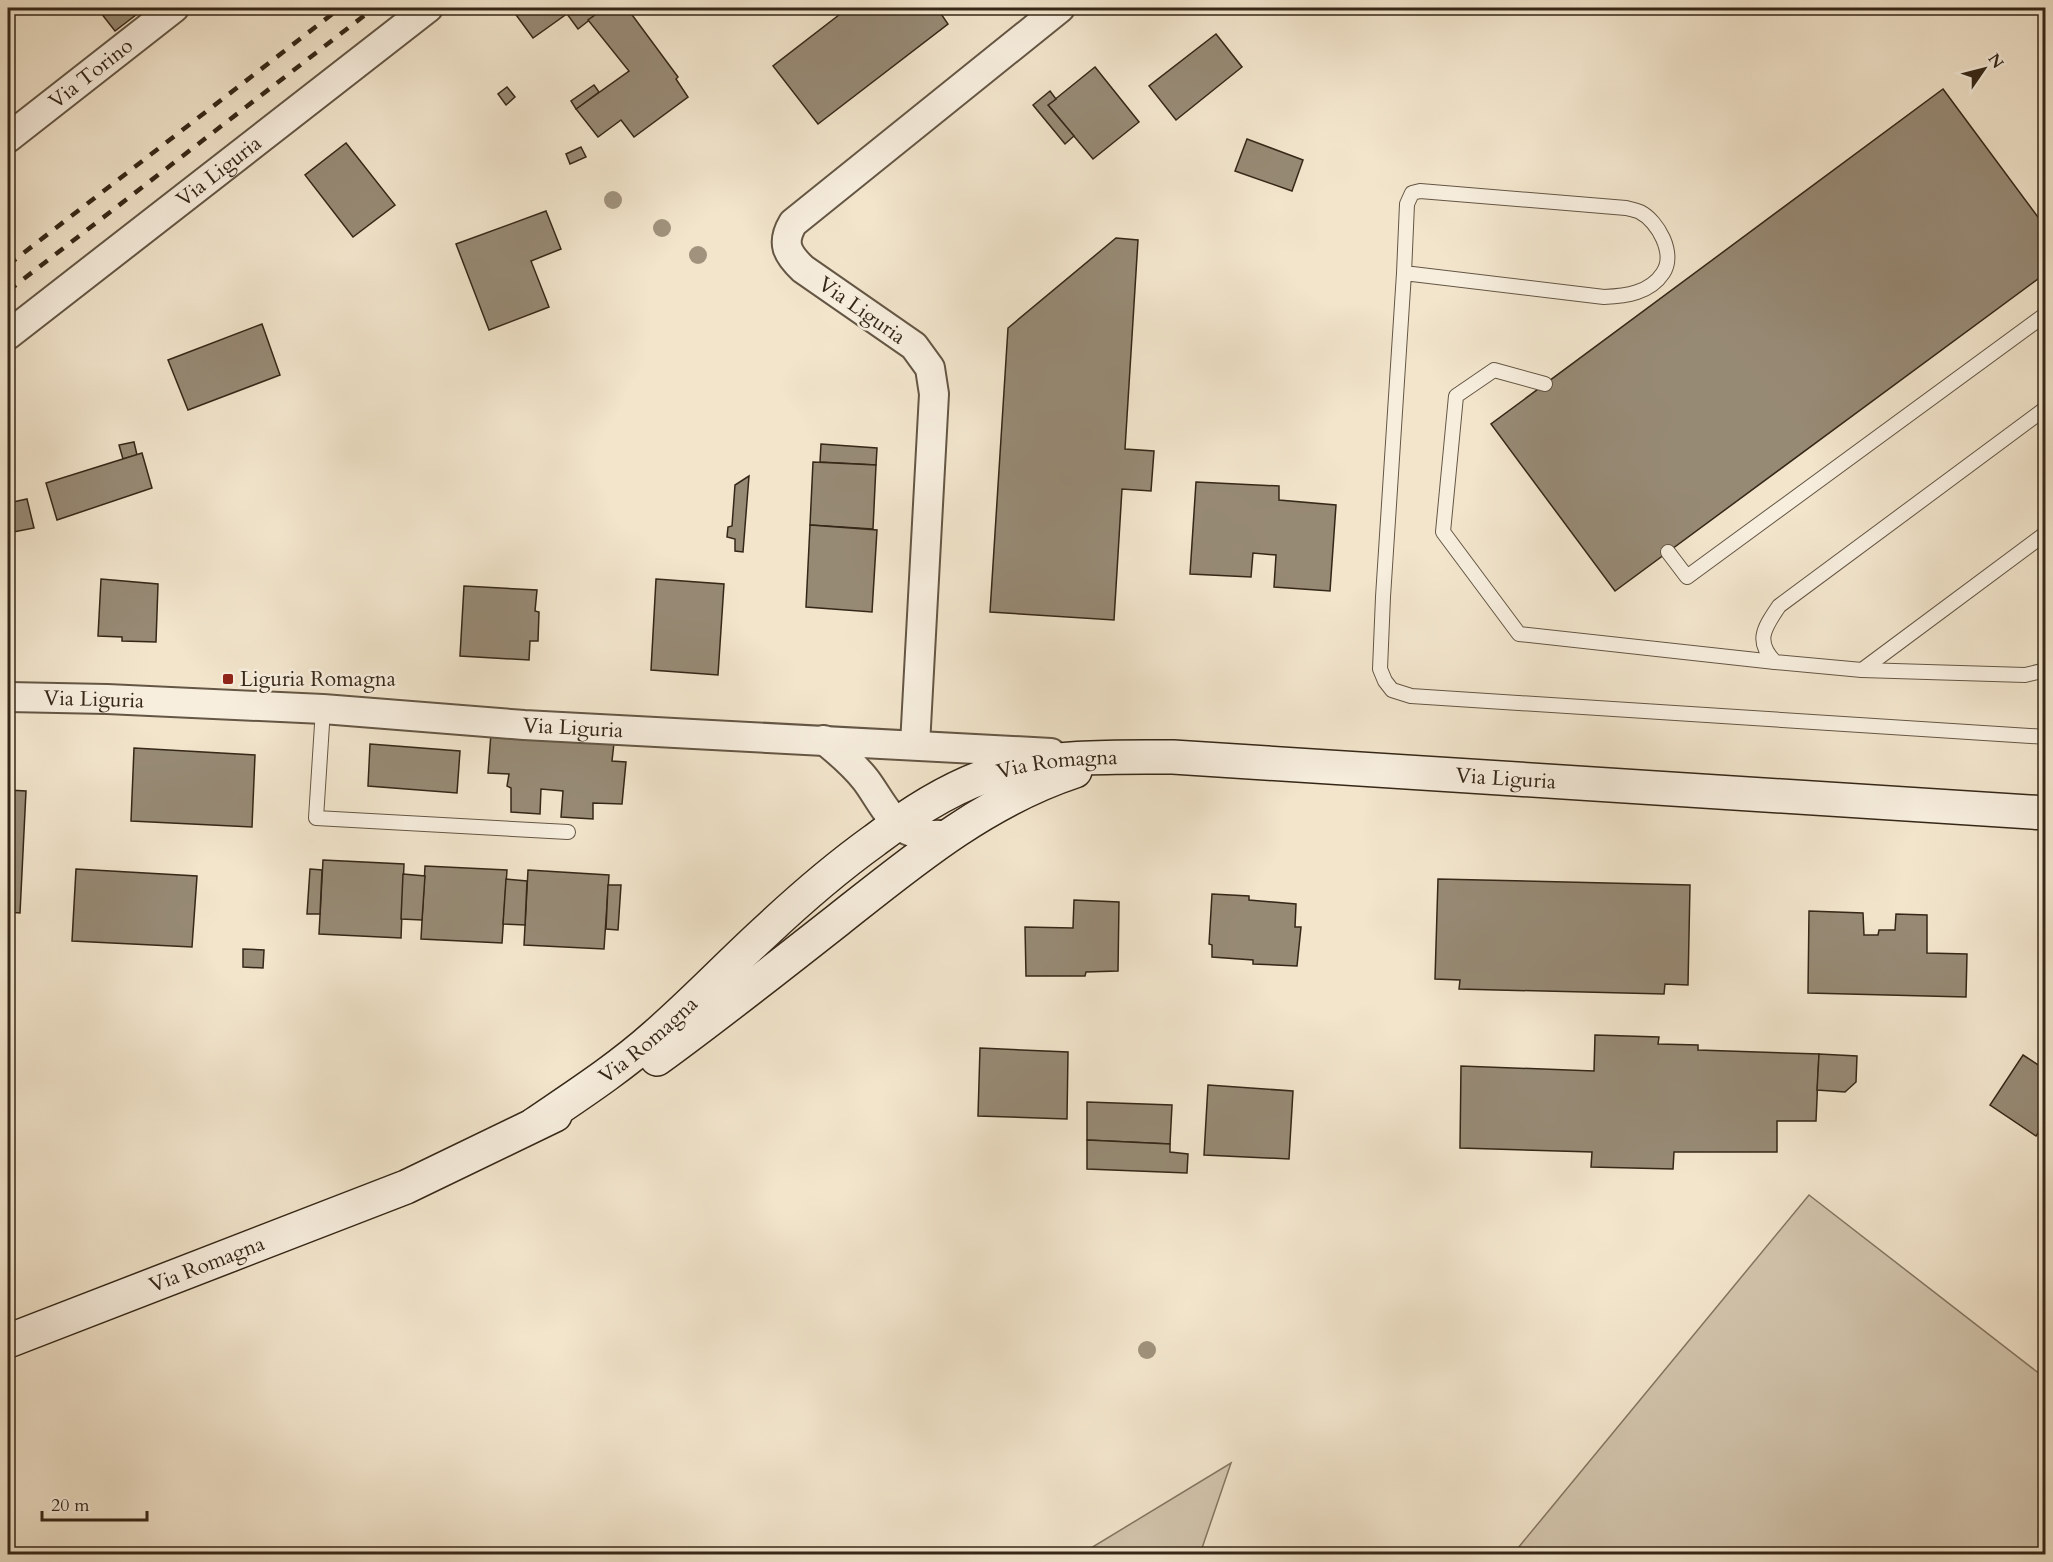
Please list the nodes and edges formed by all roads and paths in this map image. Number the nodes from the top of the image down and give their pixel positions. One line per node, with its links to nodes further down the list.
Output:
1 (174, 8): 4 (street, Via Torino)
2 (428, 8): 7 (street, Via Liguria)
3 (1060, 8): 19 (street, Via Liguria)
4 (8, 138)
5 (1404, 273): 5 (lane); 17 (lane)
6 (2046, 314): 11 (lane)
7 (8, 335)
8 (1545, 384): 12 (lane)
9 (2046, 408): 12 (lane)
10 (2046, 533): 13 (lane)
11 (1668, 552)
12 (1775, 662): 13 (lane)
13 (1862, 670): 14 (lane)
14 (2046, 670)
15 (8, 698): 16 (street, Via Liguria)
16 (322, 709): 18 (street, Via Liguria); 26 (lane)
17 (2046, 737)
18 (824, 740): 19 (street, Via Liguria); 25 (street)
19 (915, 745): 20 (street, Via Liguria)
20 (968, 748): 21 (street, Via Liguria); 22 (street)
21 (1116, 757): 22 (main road, Via Romagna); 23 (main road, Via Romagna); 24 (main road, Via Liguria)
22 (986, 776): 23 (street); 25 (main road, Via Romagna)
23 (986, 811): 27 (main road, Via Romagna)
24 (2046, 813)
25 (896, 824): 27 (street); 28 (main road, Via Romagna)
26 (568, 832)
27 (949, 835): 28 (main road, Via Romagna)
28 (535, 1124): 29 (main road, Via Romagna)
29 (8, 1341)

